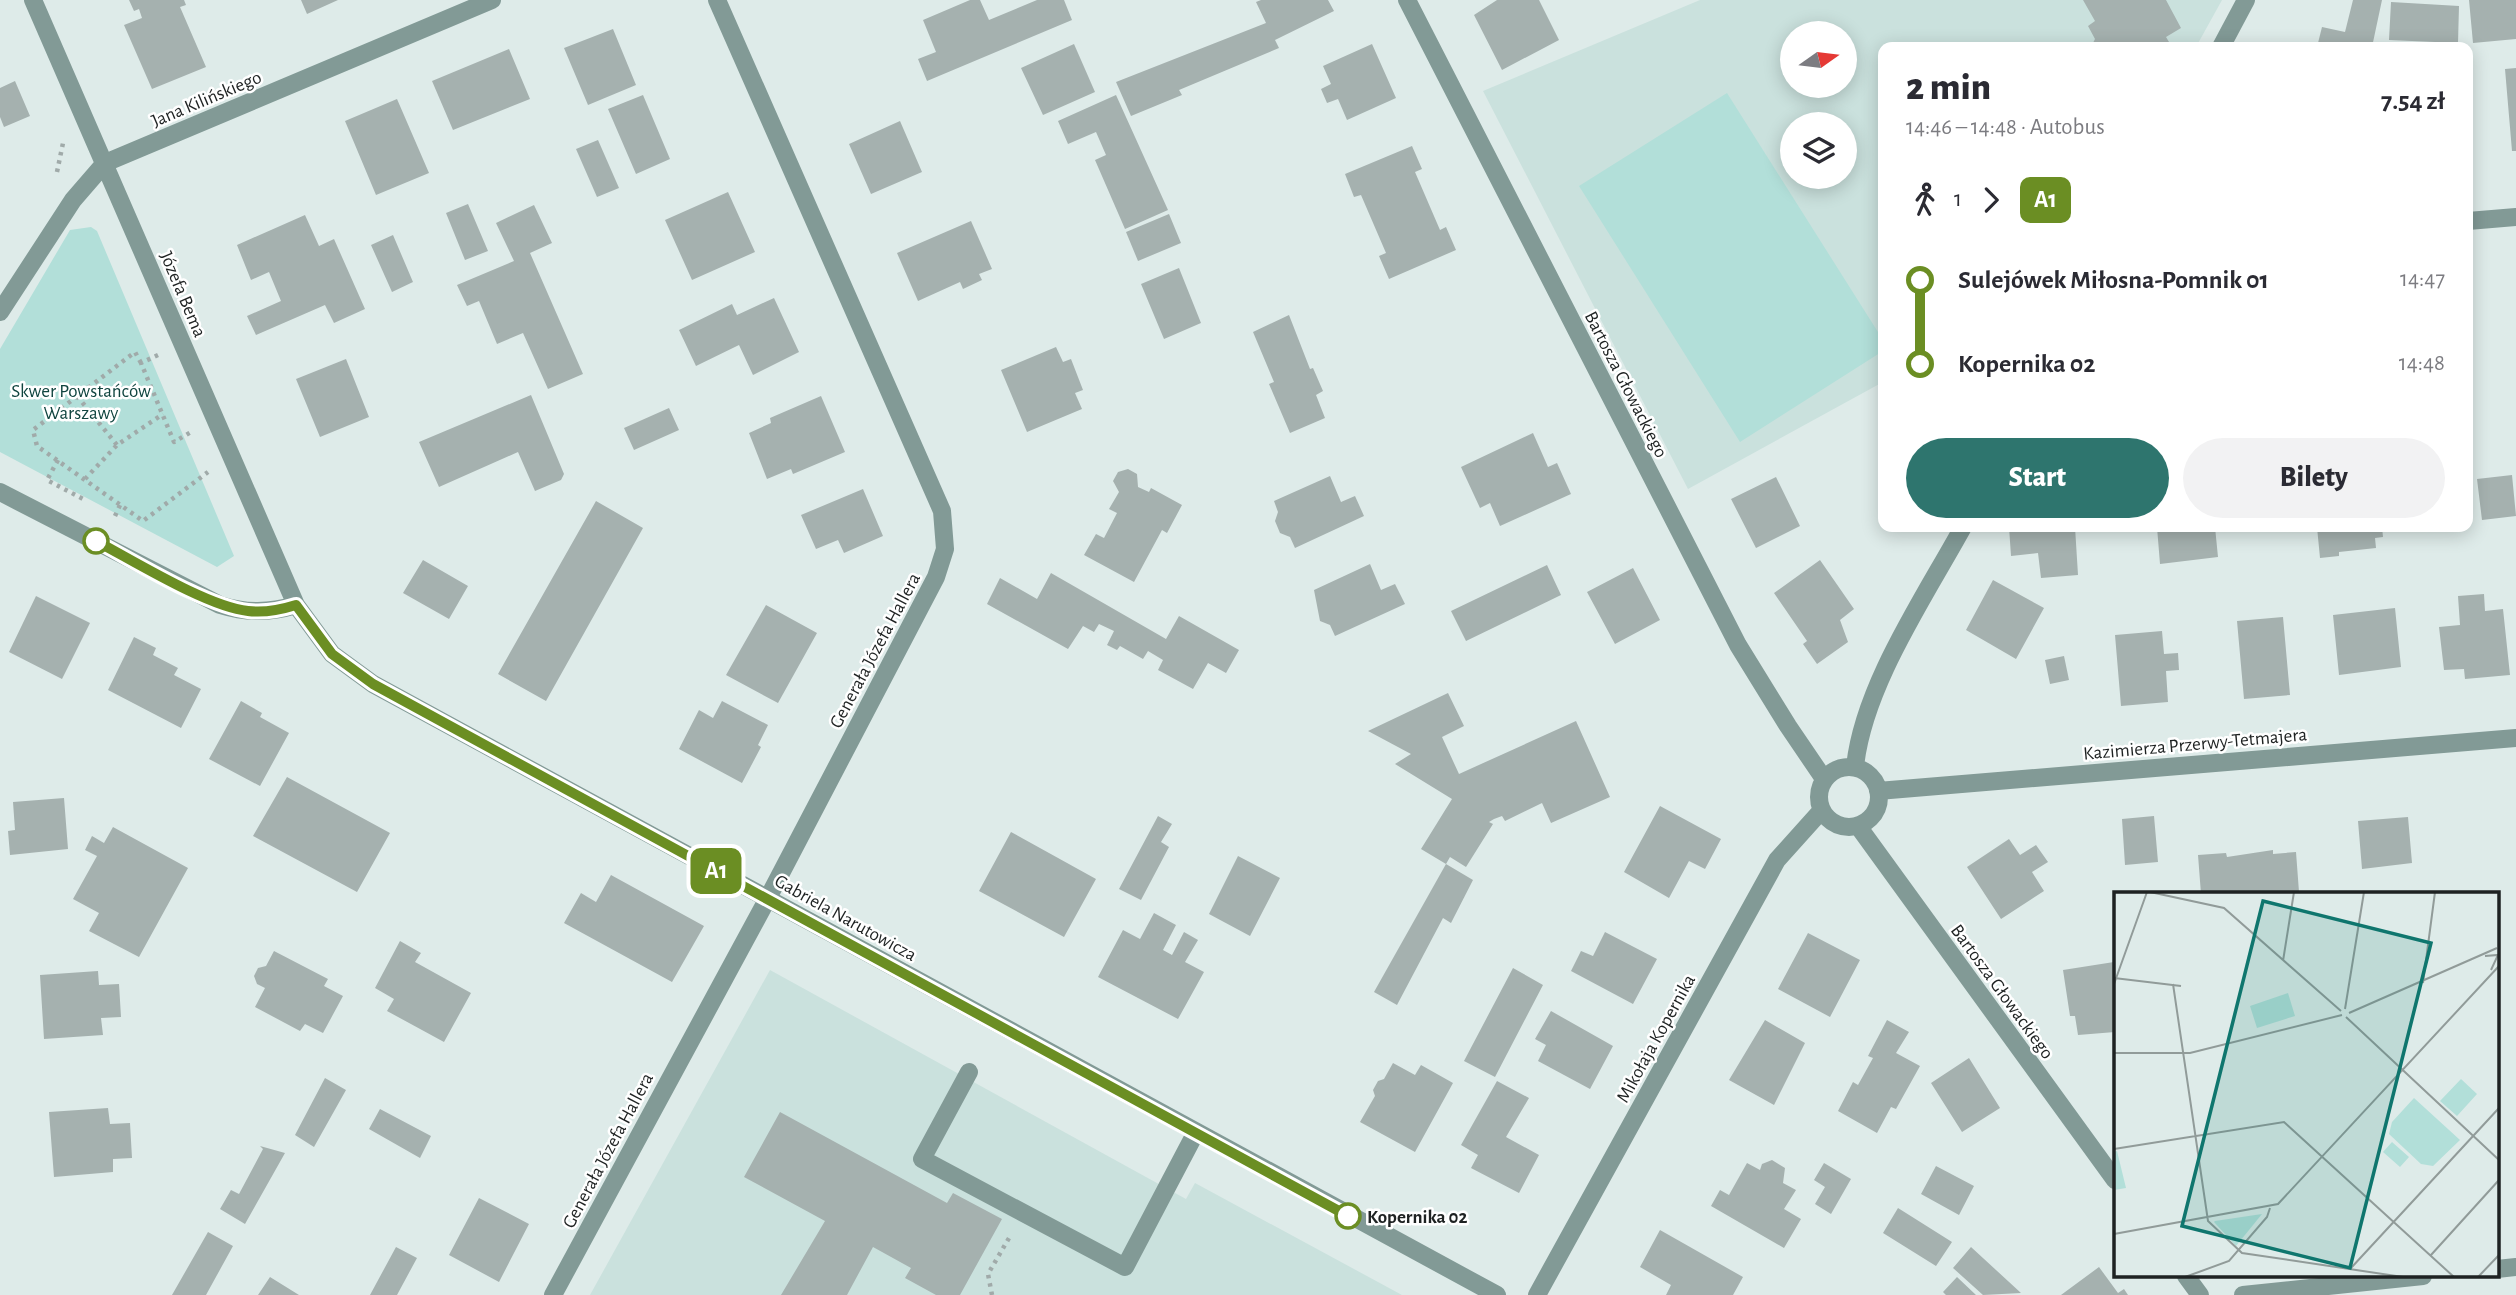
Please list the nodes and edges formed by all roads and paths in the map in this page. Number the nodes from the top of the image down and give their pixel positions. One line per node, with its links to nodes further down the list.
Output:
1 (33, 0): 8 (street, Józefa Bema)
2 (492, 0): 8 (street, Jana Kilińskiego)
3 (717, 0): 42 (street, Generała Józefa Hallera)
4 (1407, 0): 38 (street, Bartosza Głowackiego)
5 (2246, 0): 6 (street)
6 (2224, 42)
7 (61, 132): 9 (path)
8 (105, 163): 12 (street, Jana Kilińskiego); 35 (street, Józefa Bema)
9 (53, 183)
10 (2516, 217): 11 (street)
11 (2473, 221)
12 (0, 312)
13 (153, 343): 14 (path)
14 (158, 355): 15 (path); 16 (path)
15 (141, 363): 17 (path); 18 (path)
16 (164, 368)
17 (77, 396): 22 (path); 23 (path)
18 (163, 414): 20 (path); 22 (path)
19 (186, 418): 20 (path)
20 (191, 431): 21 (path)
21 (196, 441)
22 (117, 445): 26 (path)
23 (58, 460): 26 (path); 29 (path)
24 (204, 461): 25 (path)
25 (209, 472): 27 (path); 30 (path)
26 (85, 479): 30 (path)
27 (214, 484)
28 (0, 492): 35 (street)
29 (93, 504)
30 (120, 505): 32 (path)
31 (104, 510): 32 (path)
32 (115, 516): 33 (path)
33 (127, 522)
34 (1960, 532): 37 (street)
35 (296, 605): 42 (street, Gabriela Narutowicza)
36 (2516, 738): 39 (street, Kazimierza Przerwy-Tetmajera)
37 (1855, 767): 38 (street); 39 (street)
38 (1824, 779): 40 (street)
39 (1878, 791): 41 (street)
40 (1821, 811): 41 (street); 54 (street, Mikołaja Kopernika)
41 (1858, 826): 45 (street, Bartosza Głowackiego)
42 (768, 898): 44 (street, Gabriela Narutowicza); 51 (street, Generała Józefa Hallera)
43 (969, 1072): 46 (street)
44 (1196, 1132): 46 (street); 53 (street, Gabriela Narutowicza)
45 (2114, 1179)
46 (1024, 1213): 52 (path)
47 (2516, 1267): 48 (street)
48 (2498, 1269)
49 (2187, 1278): 55 (street)
50 (2404, 1278): 56 (street)
51 (553, 1295)
52 (992, 1295)
53 (1497, 1295)
54 (1537, 1295)
55 (2200, 1295)
56 (2243, 1295)

